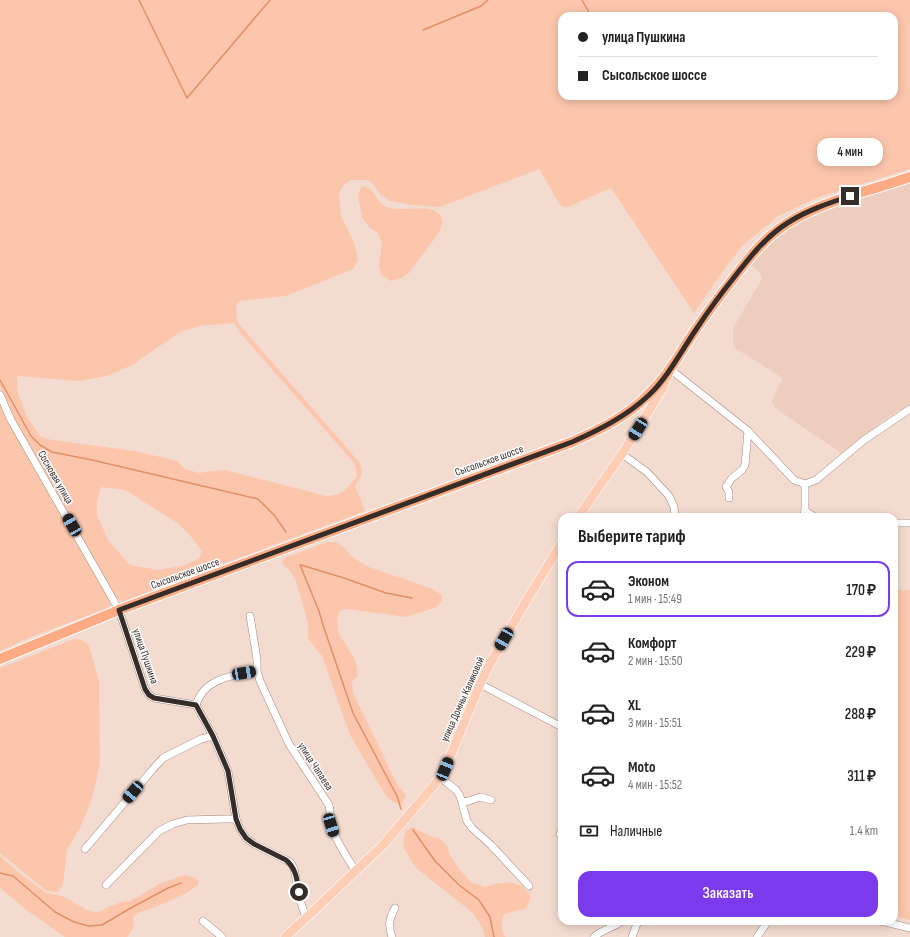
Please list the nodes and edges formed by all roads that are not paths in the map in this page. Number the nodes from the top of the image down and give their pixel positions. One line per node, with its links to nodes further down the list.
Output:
1 (910, 177): 2 (highway, Сысольское шоссе)
2 (669, 370): 5 (street); 6 (main road); 15 (highway, Сысольское шоссе)
3 (0, 395): 15 (street, Сосновая улица)
4 (910, 409): 7 (street)
5 (748, 431): 7 (street); 8 (street)
6 (622, 454): 9 (main road); 10 (street)
7 (805, 484): 11 (street)
8 (729, 498)
9 (581, 513)
10 (675, 513)
11 (804, 513)
12 (898, 523): 13 (street)
13 (910, 523)
14 (558, 549): 19 (main road, улица Домны Каликовой)
15 (119, 610): 17 (highway, Сысольское шоссе); 20 (street, улица Пушкина)
16 (250, 616): 18 (street, улица Чапаева)
17 (0, 659)
18 (257, 671): 20 (street); 28 (street, улица Чапаева)
19 (480, 684): 21 (street); 23 (main road, улица Домны Каликовой)
20 (196, 705): 22 (street)
21 (558, 724)
22 (213, 736): 26 (street); 27 (street)
23 (439, 777): 25 (street); 28 (main road, улица Домны Каликовой)
24 (491, 800): 25 (street)
25 (462, 802): 30 (street)
26 (236, 819): 29 (street); 32 (street)
27 (85, 849)
28 (356, 872): 32 (main road, улица Домны Каликовой)
29 (106, 885)
30 (530, 886)
31 (395, 908): 41 (street)
32 (306, 918): 39 (main road, улица Домны Каликовой)
33 (203, 921): 40 (street)
34 (616, 925): 42 (street)
35 (636, 925): 43 (street)
36 (765, 925): 44 (street)
37 (898, 925): 38 (street)
38 (910, 928)
39 (288, 936)
40 (222, 937)
41 (392, 937)
42 (594, 937)
43 (632, 937)
44 (757, 937)

